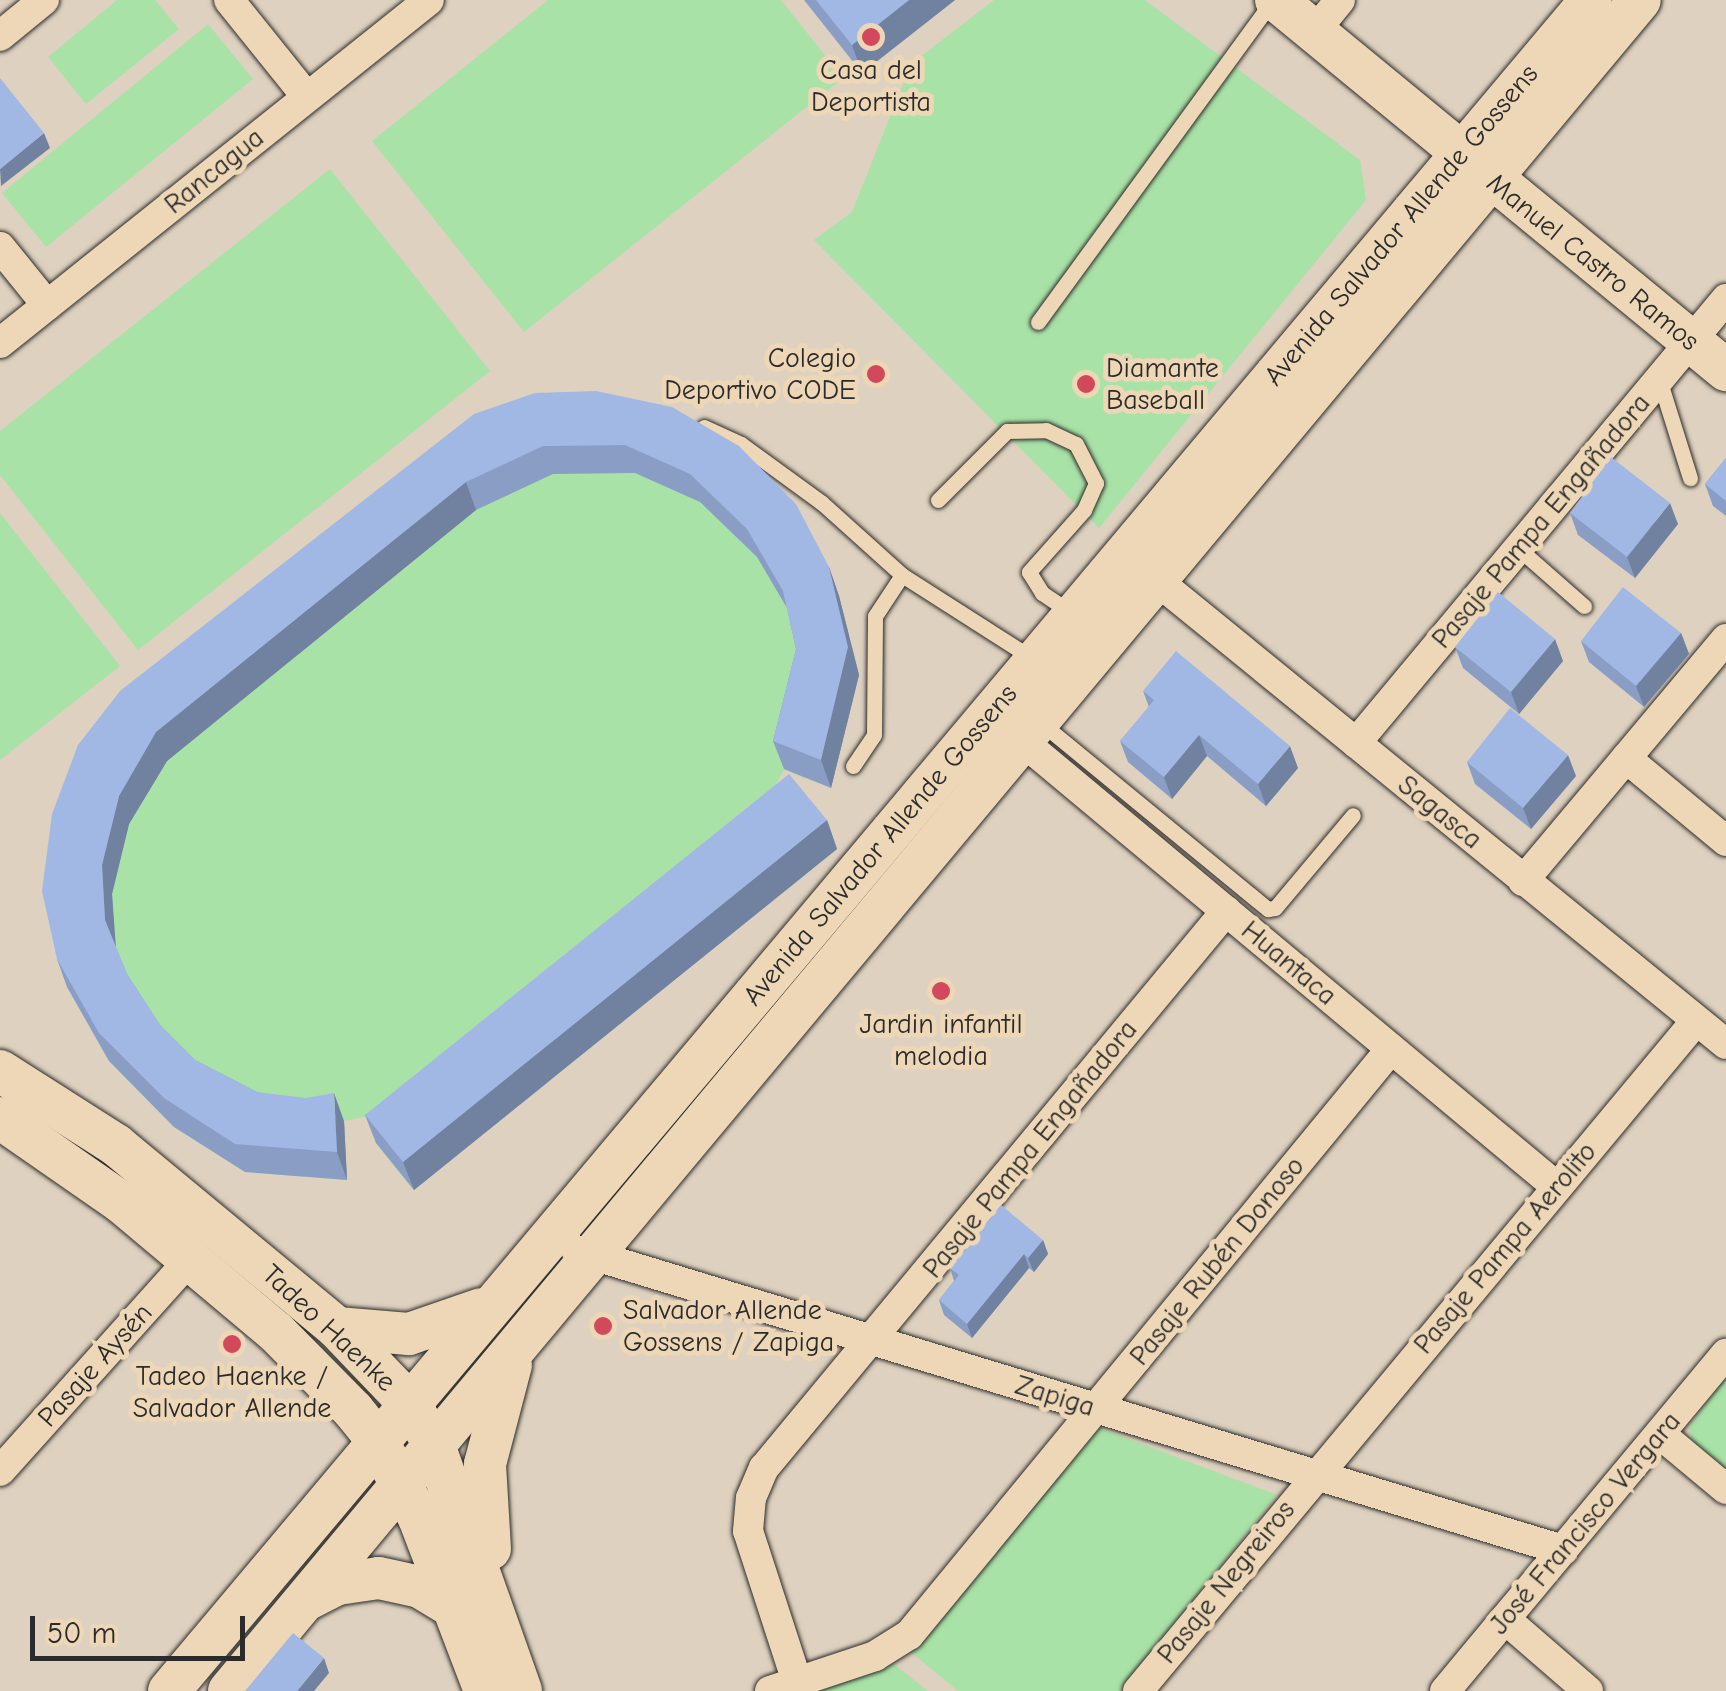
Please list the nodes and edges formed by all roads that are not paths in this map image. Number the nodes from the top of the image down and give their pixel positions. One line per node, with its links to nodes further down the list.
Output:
1 (44, 0): 8 (street)
2 (229, 0): 9 (street)
3 (429, 0): 9 (street, Rancagua)
4 (1274, 0): 7 (main road, Manuel Castro Ramos); 14 (lane)
5 (1591, 0): 10 (main road, Avenida Salvador Allende Gossens)
6 (1640, 0): 10 (main road, Avenida Salvador Allende Gossens)
7 (1327, 16): 10 (main road, Manuel Castro Ramos)
8 (0, 36)
9 (307, 98): 13 (street, Rancagua)
10 (1476, 166): 15 (main road, Manuel Castro Ramos); 24 (main road, Avenida Salvador Allende Gossens); 26 (main road, Avenida Salvador Allende Gossens)
11 (0, 247): 13 (street)
12 (1726, 299): 15 (street, Pasaje Pampa Engañadora)
13 (46, 306): 16 (street, Rancagua)
14 (1038, 322)
15 (1690, 341): 17 (main road, Manuel Castro Ramos); 18 (street, Pasaje Pampa Engañadora)
16 (0, 343)
17 (1726, 370)
18 (1659, 379): 20 (lane); 22 (street, Pasaje Pampa Engañadora)
19 (680, 416): 23 (lane)
20 (1690, 478)
21 (938, 500): 26 (lane)
22 (1518, 548): 25 (lane); 30 (street, Pasaje Pampa Engañadora)
23 (902, 575): 28 (lane); 32 (lane)
24 (1155, 579): 29 (main road, Avenida Salvador Allende Gossens); 30 (street, Sagasca)
25 (1584, 606)
26 (1073, 615): 28 (main road, Avenida Salvador Allende Gossens)
27 (1726, 640): 31 (street)
28 (1035, 660): 44 (main road, Avenida Salvador Allende Gossens)
29 (1029, 730): 33 (lane); 36 (street, Huantaca); 45 (main road, Avenida Salvador Allende Gossens)
30 (1356, 743): 35 (street, Sagasca)
31 (1626, 758): 34 (street); 35 (street)
32 (852, 766)
33 (1353, 815)
34 (1726, 842)
35 (1523, 881): 37 (street, Sagasca)
36 (1226, 911): 39 (street, Huantaca); 50 (street, Pasaje Pampa Engañadora)
37 (1696, 1022): 38 (street, Sagasca); 43 (street, Pasaje Pampa Aerolito)
38 (1726, 1044)
39 (1391, 1049): 43 (street, Huantaca); 53 (street, Pasaje Rubén Donoso)
40 (0, 1071): 41 (main road, Tadeo Haenke)
41 (41, 1093): 42 (street); 49 (main road, Tadeo Haenke)
42 (5, 1128): 46 (main road, Tadeo Haenke)
43 (1556, 1187): 58 (street, Pasaje Pampa Aerolito)
44 (546, 1241): 45 (street, Zapiga); 47 (main road, Avenida Salvador Allende Gossens)
45 (589, 1254): 48 (main road, Avenida Salvador Allende Gossens); 50 (street, Zapiga)
46 (190, 1258): 55 (main road, Tadeo Haenke); 57 (street, Pasaje Aysén)
47 (494, 1301): 49 (main road); 52 (main road, Avenida Salvador Allende Gossens)
48 (534, 1322): 56 (main road, Avenida Salvador Allende Gossens); 65 (main road)
49 (337, 1328): 52 (main road, Tadeo Haenke)
50 (872, 1340): 53 (street, Zapiga); 66 (street, Pasaje Pampa Engañadora)
51 (1726, 1354): 54 (street, José Francisco Vergara)
52 (408, 1402): 55 (main road, Avenida Salvador Allende Gossens); 56 (main road, Tadeo Haenke)
53 (1096, 1408): 58 (street, Zapiga); 66 (street, Pasaje Rubén Donoso)
54 (1660, 1434): 60 (street); 61 (street, José Francisco Vergara)
55 (376, 1438): 59 (main road, Tadeo Haenke); 67 (main road, Avenida Salvador Allende Gossens)
56 (432, 1442): 59 (main road, Avenida Salvador Allende Gossens); 65 (main road, Tadeo Haenke)
57 (0, 1471)
58 (1314, 1474): 61 (street, Zapiga); 71 (street, Pasaje Negreiros)
59 (401, 1481): 62 (main road, Avenida Salvador Allende Gossens); 63 (main road, Tadeo Haenke)
60 (1726, 1489)
61 (1563, 1550): 64 (street, José Francisco Vergara)
62 (301, 1603): 63 (main road); 68 (main road, Avenida Salvador Allende Gossens)
63 (456, 1609): 69 (main road, Tadeo Haenke)
64 (1504, 1619): 72 (street, José Francisco Vergara); 73 (street)
65 (506, 1644): 70 (main road, Tadeo Haenke)
66 (789, 1688)
67 (170, 1691)
68 (228, 1691)
69 (485, 1691)
70 (521, 1691)
71 (1138, 1691)
72 (1445, 1691)
73 (1588, 1691)

